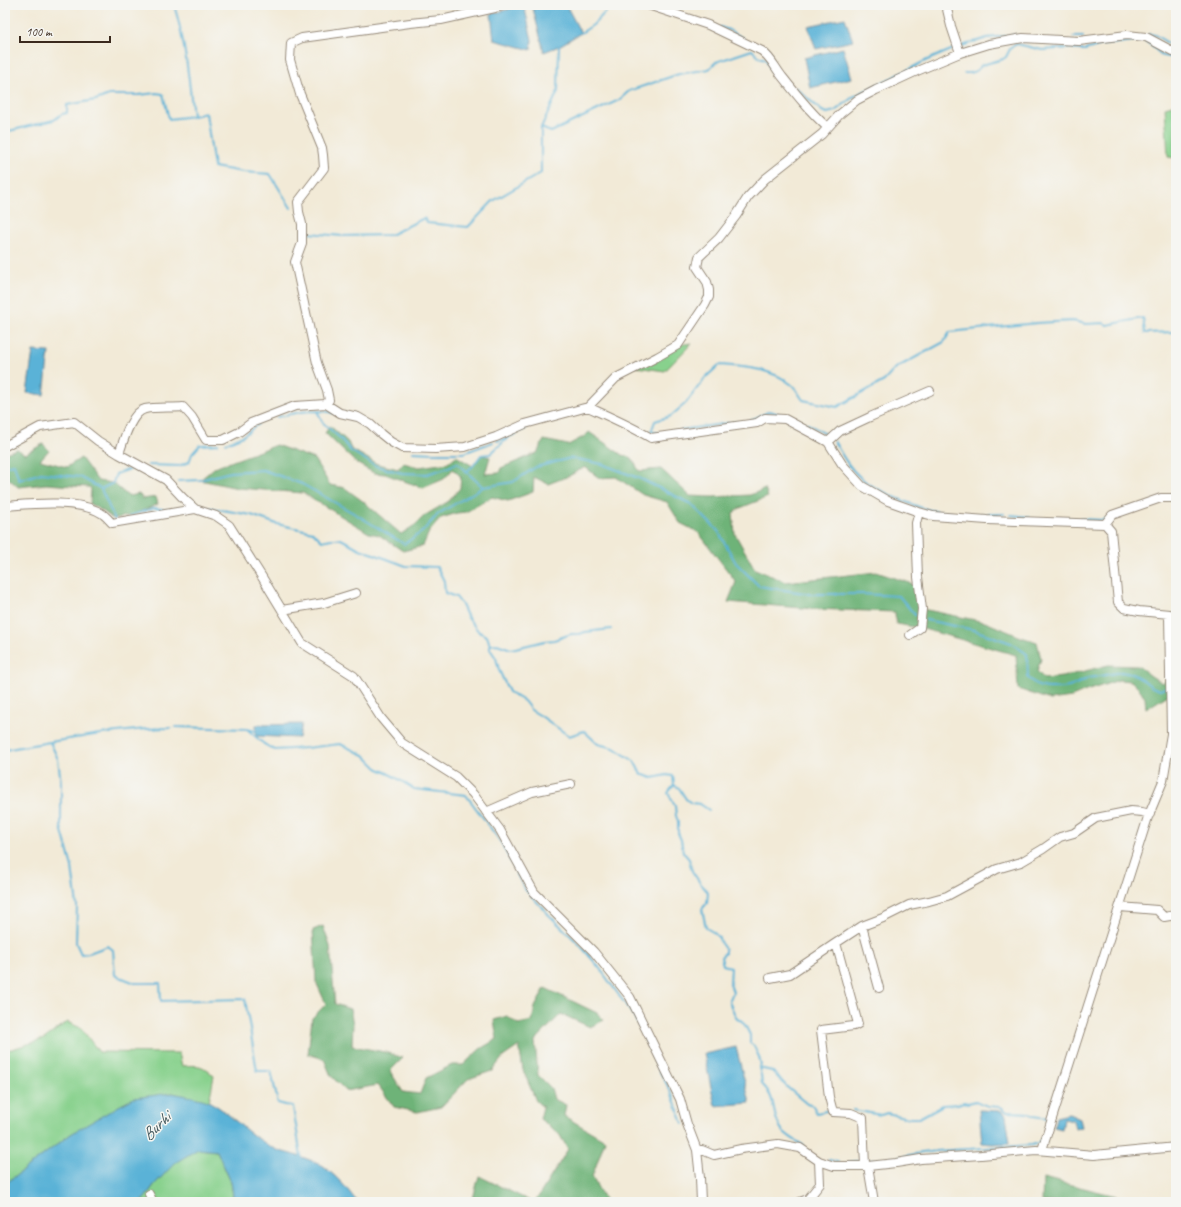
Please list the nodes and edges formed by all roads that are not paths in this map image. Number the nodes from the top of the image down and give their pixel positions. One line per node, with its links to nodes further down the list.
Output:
1 (505, 5): 8 (street)
2 (648, 5): 6 (street)
3 (946, 5): 5 (street)
4 (1176, 52): 5 (street)
5 (960, 53): 6 (street)
6 (827, 127): 9 (street)
7 (930, 391): 10 (street)
8 (326, 404): 9 (street); 12 (street)
9 (588, 407): 10 (street)
10 (828, 442): 16 (street)
11 (5, 446): 12 (street)
12 (119, 454): 15 (street)
13 (1176, 498): 17 (street)
14 (5, 506): 15 (street)
15 (195, 509): 19 (street)
16 (919, 512): 17 (street); 21 (street)
17 (1105, 524): 20 (street)
18 (356, 593): 19 (street)
19 (282, 610): 23 (street)
20 (1173, 614): 24 (street)
21 (910, 635)
22 (571, 784): 23 (street)
23 (486, 812): 32 (street)
24 (1150, 814): 25 (street); 27 (street)
25 (1120, 907): 26 (street); 33 (street)
26 (1176, 915)
27 (862, 926): 28 (street); 30 (street)
28 (836, 942): 29 (street); 35 (street)
29 (770, 978)
30 (879, 988)
31 (1176, 1147): 33 (street)
32 (697, 1150): 34 (street); 38 (street)
33 (1042, 1150): 35 (street)
34 (819, 1161): 35 (street); 39 (street)
35 (866, 1166): 40 (street)
36 (149, 1194): 37 (street)
37 (153, 1202)
38 (701, 1202)
39 (800, 1202)
40 (874, 1202)

